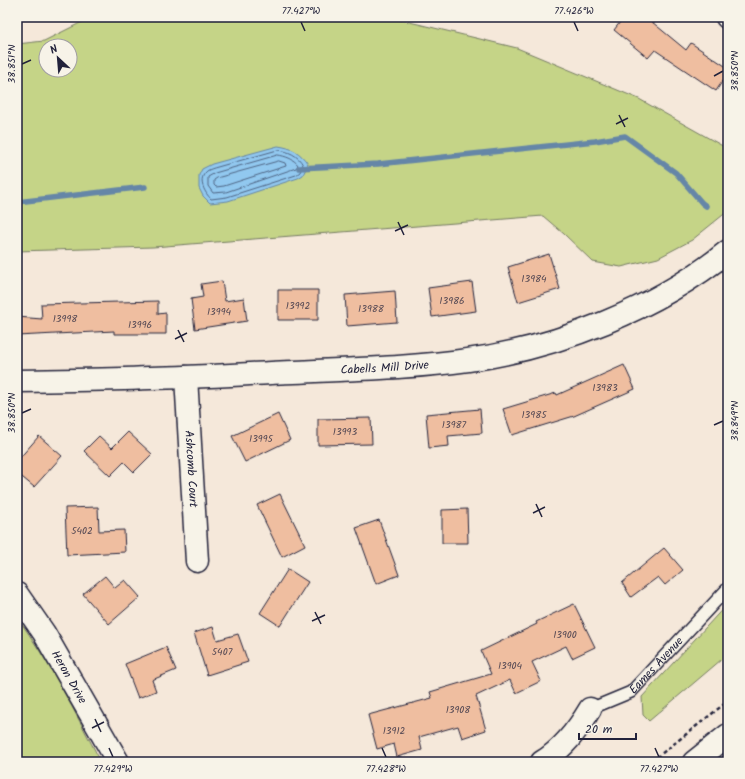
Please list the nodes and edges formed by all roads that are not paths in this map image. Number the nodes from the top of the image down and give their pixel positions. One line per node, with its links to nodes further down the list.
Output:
1 (728, 251): 2 (main road, Cabells Mill Drive)
2 (186, 377): 3 (main road, Cabells Mill Drive); 4 (main road, Ashcomb Court)
3 (17, 382)
4 (197, 561)
5 (728, 588): 7 (lane, Eames Avenue)
6 (17, 594): 9 (main road, Heron Drive)
7 (590, 709): 10 (main road, Eames Avenue)
8 (728, 735): 11 (main road)
9 (118, 762)
10 (542, 762)
11 (694, 762)

